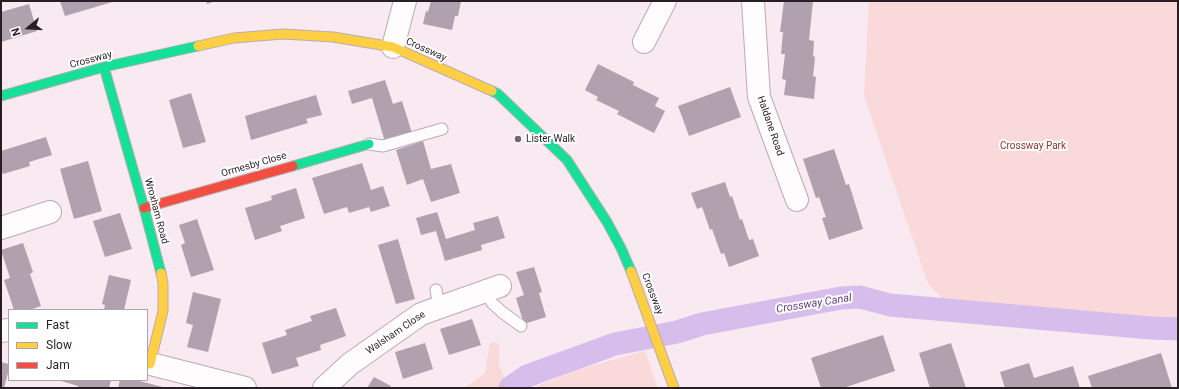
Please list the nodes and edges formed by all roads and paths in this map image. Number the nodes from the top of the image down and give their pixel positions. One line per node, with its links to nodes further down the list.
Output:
1 (405, 1): 5 (street)
2 (665, 1): 4 (street)
3 (753, 1): 10 (street, Haldane Road)
4 (644, 42)
5 (393, 47): 6 (street, Crossway); 19 (street, Crossway)
6 (104, 67): 7 (street, Crossway); 11 (street, Wroxham Road)
7 (1, 96)
8 (442, 129): 9 (lane)
9 (369, 144): 11 (street, Ormesby Close)
10 (797, 200)
11 (144, 208): 16 (street, Wroxham Road)
12 (50, 212): 13 (street)
13 (1, 228)
14 (493, 288): 15 (lane); 18 (street, Walsham Close)
15 (521, 326)
16 (149, 363): 17 (street)
17 (245, 388)
18 (324, 388)
19 (674, 388)

